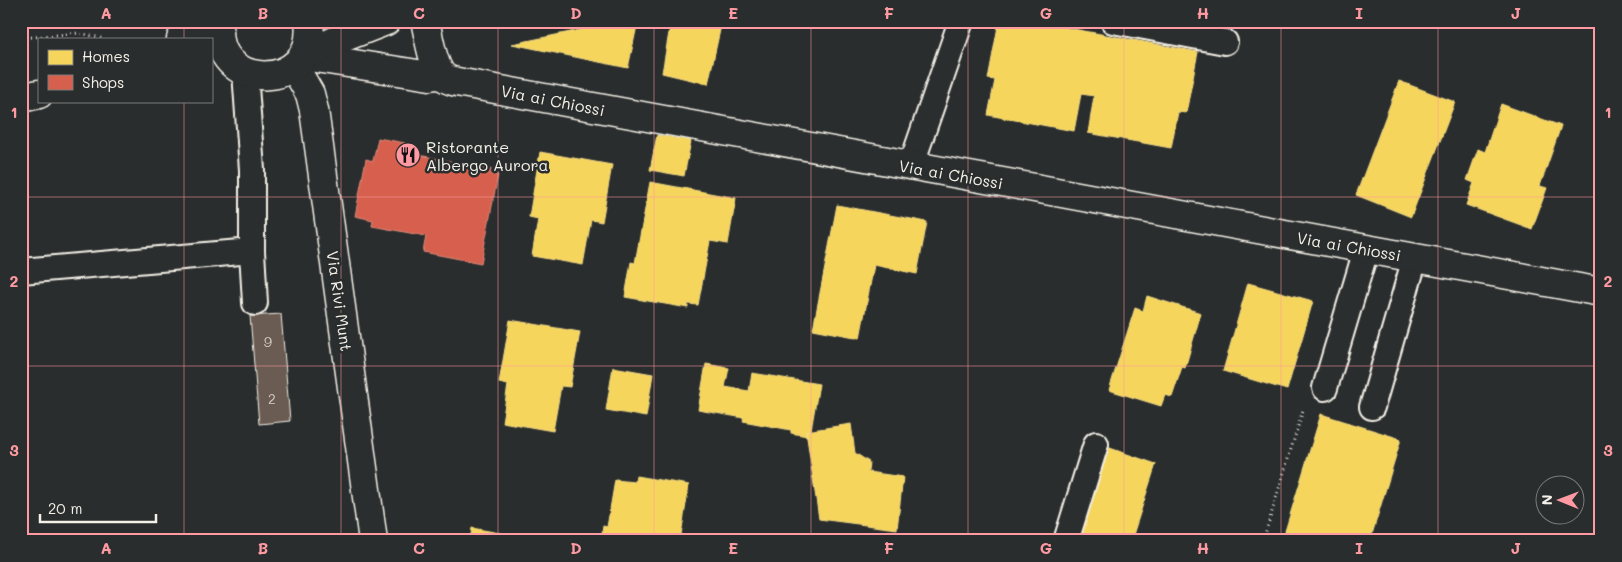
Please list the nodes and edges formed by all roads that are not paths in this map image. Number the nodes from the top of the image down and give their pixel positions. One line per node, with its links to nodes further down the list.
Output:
1 (214, 21): 8 (street)
2 (220, 21): 11 (street)
3 (309, 21): 10 (street)
4 (386, 21): 10 (street)
5 (425, 21): 12 (street)
6 (961, 21): 15 (lane)
7 (1113, 21): 9 (lane)
8 (183, 38)
9 (1225, 42)
10 (298, 61): 11 (street); 12 (street, Via ai Chiossi); 25 (street, Via Rivi Munt)
11 (230, 70): 17 (lane)
12 (441, 74): 15 (street, Via ai Chiossi)
13 (38, 94): 14 (street)
14 (21, 98)
15 (911, 166): 16 (street, Via ai Chiossi)
16 (1366, 250): 18 (street, Via ai Chiossi); 22 (lane)
17 (252, 251): 19 (lane); 21 (lane)
18 (1415, 258): 20 (street, Via ai Chiossi); 23 (lane)
19 (21, 271)
20 (1601, 292)
21 (256, 303)
22 (1325, 388)
23 (1372, 407)
24 (1096, 444): 26 (lane)
25 (373, 541)
26 (1066, 541)

